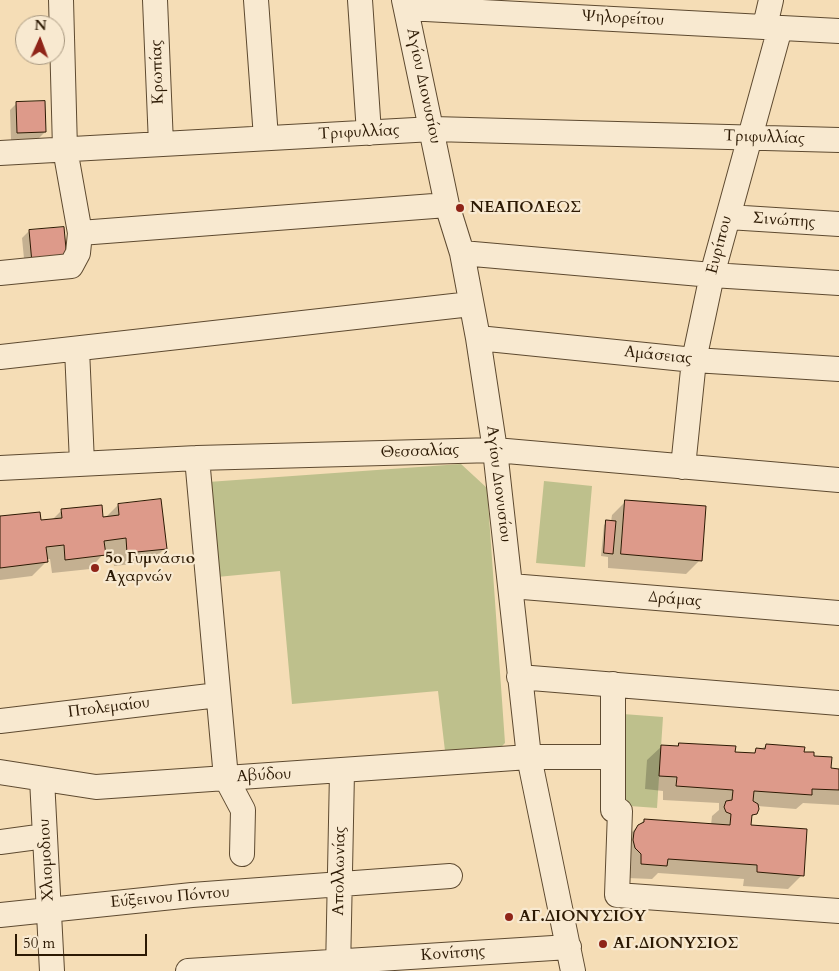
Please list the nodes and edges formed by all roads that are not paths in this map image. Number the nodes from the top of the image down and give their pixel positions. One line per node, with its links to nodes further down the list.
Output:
1 (62, 0): 15 (street)
2 (155, 0): 14 (street, Κρωπίας)
3 (256, 0): 11 (street)
4 (360, 0): 10 (street)
5 (771, 0): 7 (street, Ευρίπου)
6 (405, 4): 7 (street, Ψηλορείτου); 9 (street, Αγίου Διονυσίου)
7 (772, 27): 8 (street, Ψηλορείτου); 12 (street, Ευρίπου)
8 (839, 31)
9 (433, 129): 10 (street, Τριφυλλίας); 12 (street, Τριφυλλίας); 17 (street, Αγίου Διονυσίου)
10 (369, 132): 11 (street, Τριφυλλίας)
11 (266, 138): 14 (street, Τριφυλλίας)
12 (748, 138): 13 (street, Τριφυλλίας); 18 (street, Ευρίπου)
13 (839, 140)
14 (161, 144): 15 (street, Τριφυλλίας)
15 (65, 149): 16 (street, Τριφυλλίας); 20 (street)
16 (0, 153)
17 (447, 205): 20 (street); 21 (street, Αγίου Διονυσίου)
18 (728, 217): 19 (street, Σινώπης); 23 (street, Ευρίπου)
19 (839, 224)
20 (80, 233): 22 (street)
21 (462, 253): 23 (street); 25 (street, Αγίου Διονυσίου)
22 (0, 273)
23 (712, 275): 24 (street); 29 (street, Ευρίπου)
24 (839, 283)
25 (471, 304): 26 (street, Αγίου Διονυσίου); 27 (street)
26 (478, 338): 29 (street, Αμάσειας); 31 (street, Αγίου Διονυσίου)
27 (77, 349): 28 (street); 33 (street)
28 (0, 356)
29 (694, 360): 30 (street, Αμάσειας); 34 (street, Ευρίπου)
30 (839, 370)
31 (495, 450): 32 (street, Θεσσαλίας); 34 (street, Θεσσαλίας); 37 (street, Αγίου Διονυσίου)
32 (197, 458): 33 (street, Θεσσαλίας); 41 (street)
33 (82, 463): 35 (street, Θεσσαλίας)
34 (683, 467): 36 (street, Θεσσαλίας)
35 (0, 468)
36 (839, 480)
37 (511, 586): 38 (street, Δράμας); 39 (street, Αγίου Διονυσίου)
38 (839, 613)
39 (520, 677): 40 (street); 44 (street, Αγίου Διονυσίου)
40 (614, 684): 42 (street); 45 (street)
41 (218, 695): 43 (street, Πτολεμαίου); 48 (street)
42 (839, 702)
43 (0, 721)
44 (529, 757): 45 (street, Αβύδου); 47 (street, Αβύδου); 58 (street, Αγίου Διονυσίου)
45 (613, 757): 56 (street)
46 (0, 772): 49 (street, Αβύδου)
47 (342, 772): 48 (street, Αβύδου); 54 (street, Απολλωνίας)
48 (226, 778): 49 (street, Αβύδου); 52 (street)
49 (42, 779): 50 (street, Χλιομοδιου)
50 (45, 836): 51 (street); 55 (street, Χλιομοδιου)
51 (0, 842)
52 (242, 854)
53 (450, 876): 54 (street, Εύξεινου Πόντου)
54 (340, 884): 55 (street, Εύξεινου Πόντου); 59 (street, Απολλωνίας)
55 (49, 908): 57 (street, Εύξεινου Πόντου); 60 (street, Χλιομοδιου)
56 (839, 911)
57 (0, 915)
58 (569, 947): 59 (street, Κονίτσης); 62 (street, Αγίου Διονυσίου)
59 (338, 966): 61 (street, Κονίτσης)
60 (52, 971)
61 (188, 971)
62 (573, 971)

